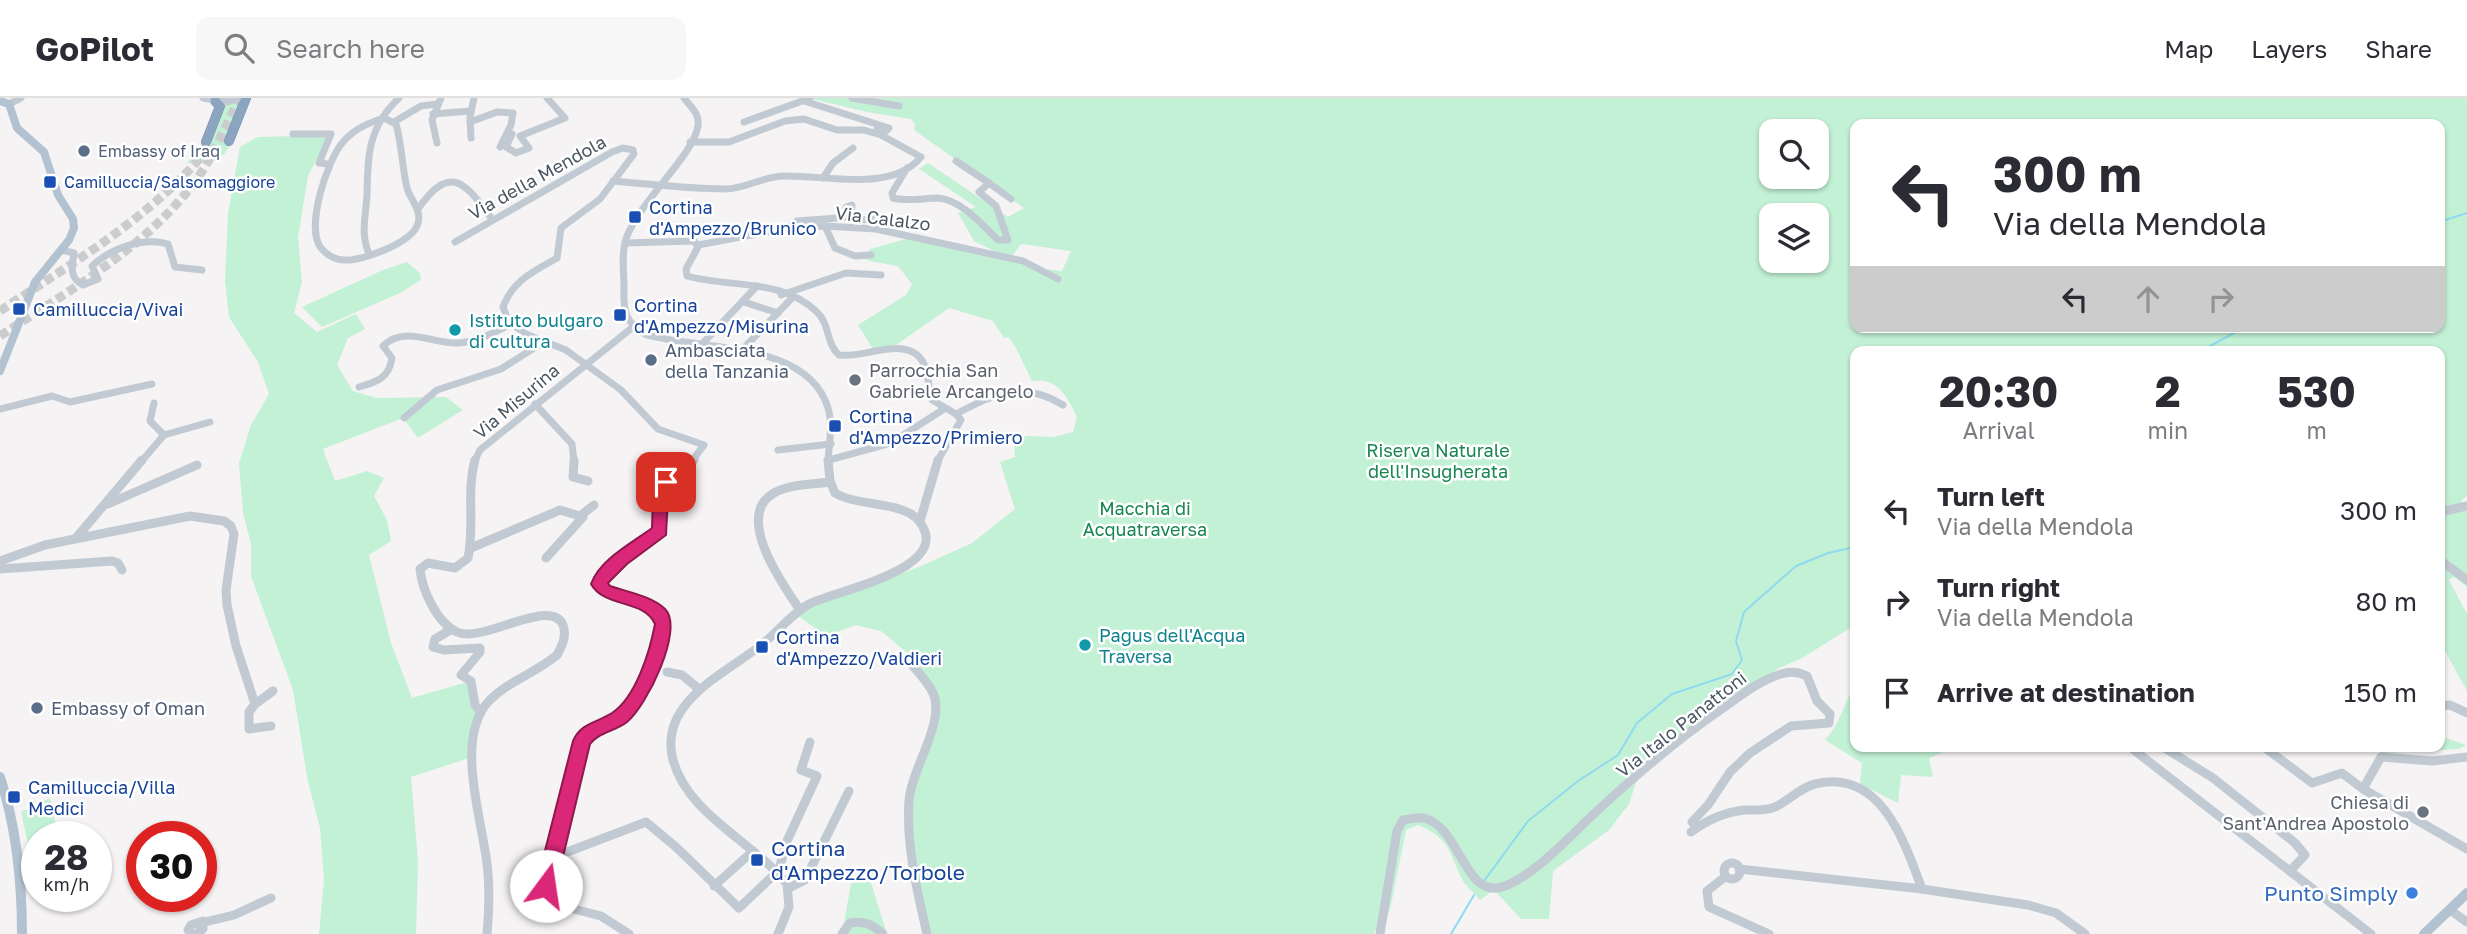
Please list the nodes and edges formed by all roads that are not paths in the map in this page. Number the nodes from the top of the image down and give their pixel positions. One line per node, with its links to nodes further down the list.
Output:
1 (20, 98): 14 (street)
2 (241, 98): 9 (street)
3 (246, 98): 26 (highway)
4 (399, 98): 18 (street)
5 (474, 98): 16 (street)
6 (547, 98): 24 (street)
7 (684, 98): 28 (street)
8 (852, 98): 15 (street)
9 (209, 99): 27 (highway)
10 (807, 99): 11 (street); 22 (street)
11 (794, 100): 21 (street)
12 (0, 101): 14 (main road)
13 (439, 101): 17 (street); 19 (street)
14 (9, 104): 49 (main road)
15 (899, 106)
16 (471, 111): 17 (street); 20 (street)
17 (433, 114): 29 (street)
18 (384, 118): 19 (street); 33 (street); 50 (street)
19 (394, 122): 40 (street)
20 (470, 122): 25 (street); 30 (street)
21 (744, 122)
22 (864, 130): 28 (street); 34 (street)
23 (293, 134): 33 (street)
24 (512, 134)
25 (471, 138)
26 (229, 141)
27 (206, 142)
28 (690, 142): 38 (street)
29 (437, 143)
30 (500, 147)
31 (853, 148): 35 (street)
32 (956, 161): 37 (street)
33 (328, 163): 50 (street)
34 (907, 168): 35 (street); 37 (street)
35 (823, 178): 38 (street)
36 (613, 181): 38 (street); 41 (street, Via della Mendola); 61 (street, Via della Mendola)
37 (989, 183): 39 (street)
38 (662, 184): 46 (street)
39 (1011, 200)
40 (418, 209): 41 (street); 50 (street)
41 (492, 219): 45 (street, Via della Mendola)
42 (876, 219): 44 (street)
43 (825, 226): 44 (street, Via Calalzo); 51 (street); 55 (street, Via Calalzo)
44 (786, 229): 47 (street, Via Calalzo)
45 (455, 242)
46 (625, 243): 47 (street, Via Calalzo); 62 (street)
47 (698, 245): 56 (street)
48 (849, 245): 51 (street)
49 (61, 250): 53 (street); 67 (main road)
50 (369, 254)
51 (850, 254): 52 (street)
52 (871, 255)
53 (202, 270)
54 (881, 275): 57 (street)
55 (1058, 279)
56 (757, 286): 57 (street); 59 (street)
57 (781, 295): 58 (street)
58 (791, 299): 60 (street); 74 (street)
59 (744, 302): 60 (street); 64 (street)
60 (778, 313): 65 (street)
61 (511, 324): 63 (street); 69 (street)
62 (633, 327): 64 (street); 66 (street, Via Misurina)
63 (545, 341): 66 (street); 76 (street)
64 (703, 343): 65 (street)
65 (742, 350): 79 (street)
66 (584, 365): 71 (street, Via Misurina); 120 (street)
67 (0, 371)
68 (152, 384): 73 (street)
69 (359, 387)
70 (154, 403): 78 (street)
71 (536, 404): 83 (street); 92 (street, Via Misurina)
72 (1063, 405): 75 (street)
73 (0, 409)
74 (944, 410): 75 (street); 81 (street)
75 (956, 414): 90 (street)
76 (404, 418)
77 (210, 422): 78 (street)
78 (164, 435): 85 (street)
79 (831, 443): 80 (street); 81 (street)
80 (778, 450)
81 (829, 460): 84 (street)
82 (197, 465): 85 (street)
83 (588, 481)
84 (829, 482): 90 (street); 99 (street)
85 (106, 505): 91 (street)
86 (594, 505): 89 (street)
87 (2467, 506): 88 (street)
88 (2445, 511)
89 (580, 516): 92 (street); 93 (street)
90 (920, 521): 99 (street)
91 (76, 538): 94 (street); 105 (street)
92 (471, 548): 100 (street)
93 (546, 558)
94 (0, 561)
95 (2445, 564): 98 (street)
96 (0, 569): 97 (street)
97 (122, 570)
98 (2467, 580)
99 (800, 610): 103 (street)
100 (452, 629): 107 (street); 107 (street)
101 (907, 659): 137 (street)
102 (667, 672): 103 (street)
103 (699, 690): 119 (street)
104 (273, 691): 105 (street)
105 (255, 704): 109 (street)
106 (2445, 706): 108 (street)
107 (481, 712): 132 (street)
108 (2467, 713)
109 (271, 726)
110 (810, 741): 122 (street)
111 (2136, 752): 121 (street)
112 (2171, 752): 121 (street)
113 (2270, 752): 116 (street)
114 (2467, 757): 116 (street)
115 (0, 777): 131 (main road)
116 (2363, 789): 118 (street)
117 (849, 791): 124 (street)
118 (2467, 849)
119 (753, 851): 122 (street); 123 (street)
120 (554, 857): 123 (street); 133 (street)
121 (2290, 871): 141 (street)
122 (777, 873): 123 (street); 124 (street)
123 (714, 886)
124 (789, 888): 134 (street)
125 (1922, 889): 138 (street, Via Italo Panattoni); 139 (street); 140 (street)
126 (2467, 893): 128 (main road)
127 (271, 898): 130 (street)
128 (2450, 910): 129 (street); 142 (main road)
129 (2467, 922)
130 (189, 933)
131 (22, 934)
132 (487, 934)
133 (629, 934)
134 (778, 934)
135 (842, 934): 136 (street)
136 (883, 934)
137 (927, 934)
138 (1380, 934)
139 (1769, 934)
140 (2085, 934)
141 (2371, 934)
142 (2424, 934)

